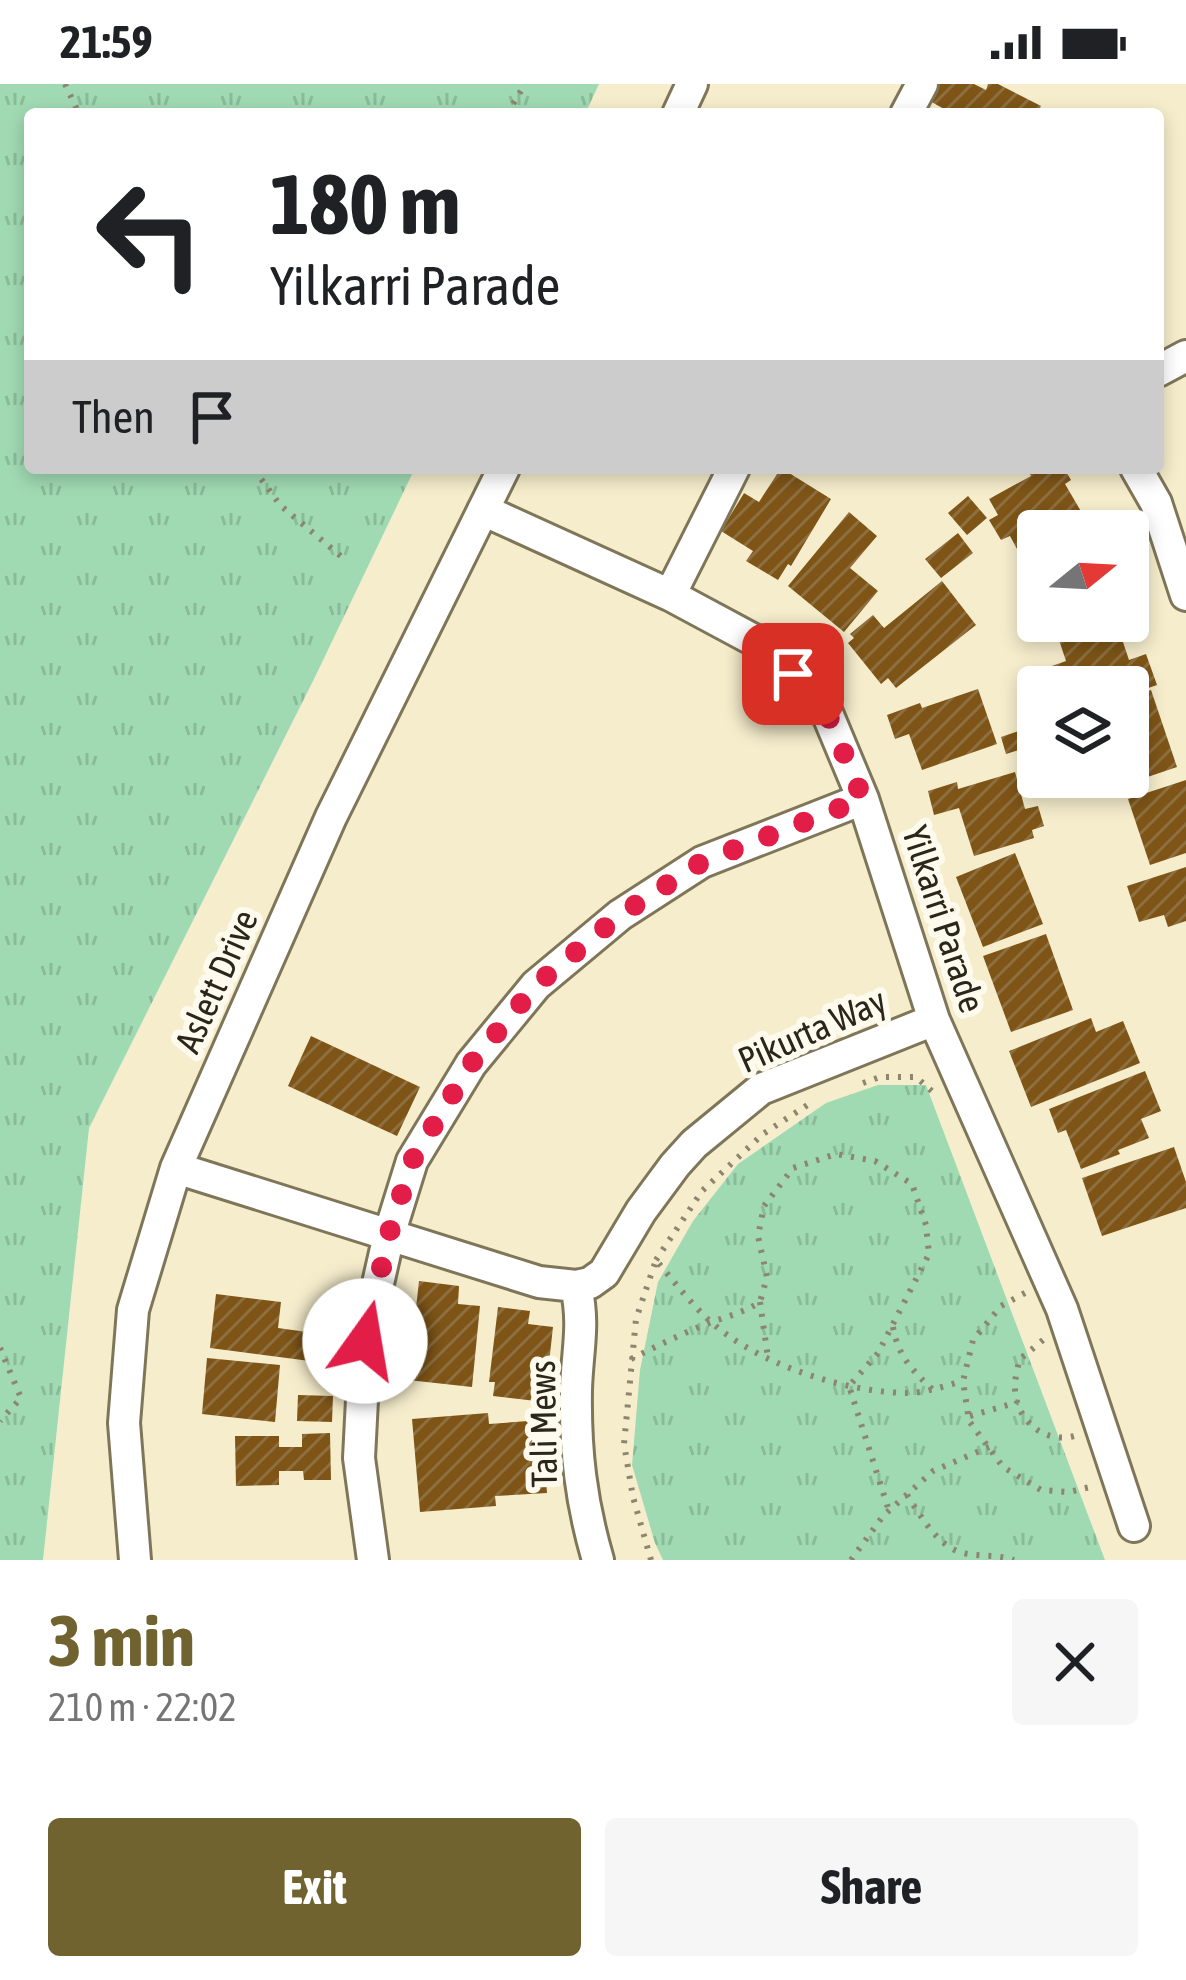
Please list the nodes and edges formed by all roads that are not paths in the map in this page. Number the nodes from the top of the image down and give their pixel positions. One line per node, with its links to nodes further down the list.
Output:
1 (501, 474): 4 (street, Aslett Drive)
2 (731, 474): 5 (street)
3 (1139, 474): 6 (street)
4 (483, 510): 5 (street, Yilkarri Parade); 9 (street, Aslett Drive)
5 (670, 595): 7 (street, Yilkarri Parade)
6 (1186, 595)
7 (863, 799): 8 (street, Yilkarri Parade); 10 (street)
8 (934, 1020): 11 (street, Pikurta Way); 12 (street, Yilkarri Parade)
9 (176, 1168): 10 (street); 13 (street, Aslett Drive)
10 (389, 1234): 11 (street); 14 (street)
11 (576, 1286): 15 (street, Tali Mews)
12 (1134, 1526)
13 (135, 1560)
14 (373, 1560)
15 (598, 1560)

